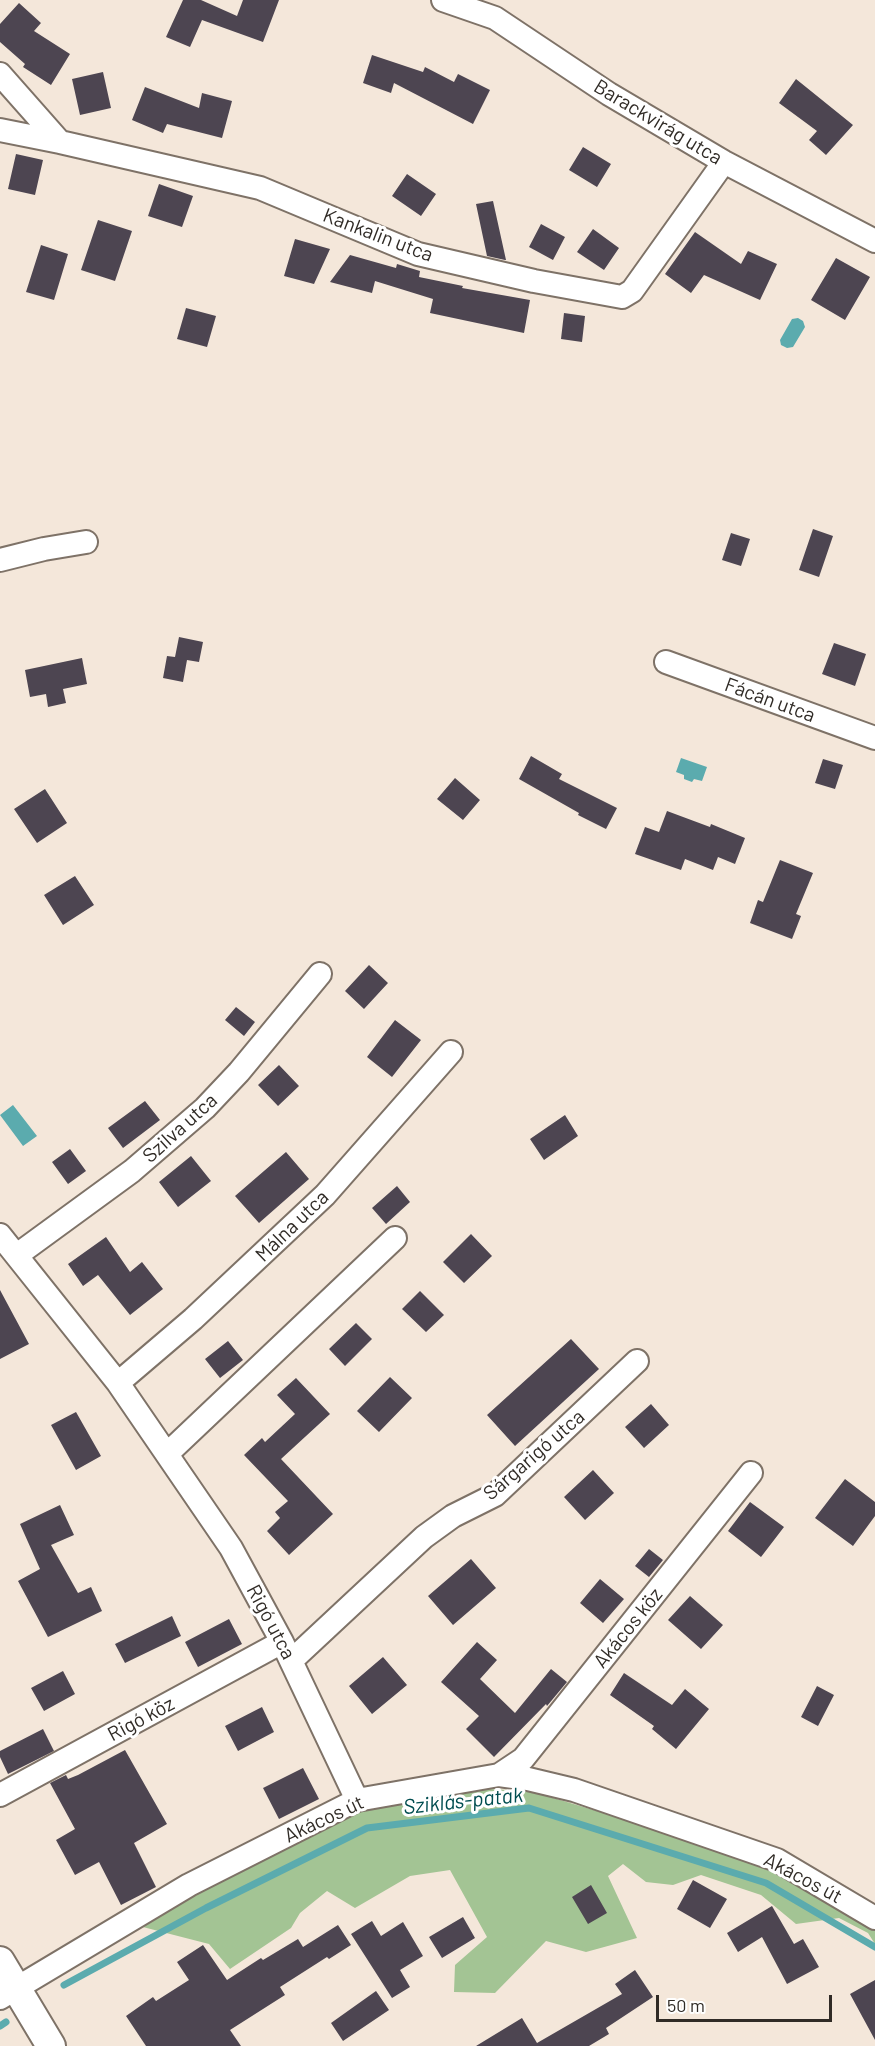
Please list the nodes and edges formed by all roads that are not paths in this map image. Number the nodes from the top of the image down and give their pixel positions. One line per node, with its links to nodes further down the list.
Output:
1 (443, 0): 2 (street, Barackvirág utca)
2 (499, 9): 6 (street, Barackvirág utca)
3 (0, 74): 5 (street)
4 (0, 130): 5 (street)
5 (60, 142): 6 (street, Kankalin utca)
6 (724, 162): 7 (street, Barackvirág utca)
7 (875, 241)
8 (86, 542): 9 (street)
9 (0, 560)
10 (666, 662): 11 (street, Fácán utca)
11 (875, 738)
12 (320, 974): 16 (street, Szilva utca)
13 (451, 1052): 18 (street, Málna utca)
14 (0, 1235): 16 (street, Rigó utca)
15 (395, 1238): 19 (street)
16 (16, 1255): 18 (street, Rigó utca)
17 (637, 1361): 21 (street, Sárgarigó utca)
18 (118, 1383): 19 (street, Rigó utca)
19 (166, 1454): 21 (street, Rigó utca)
20 (751, 1473): 22 (street, Akácos köz)
21 (286, 1651): 23 (street, Rigó köz); 24 (street, Rigó utca)
22 (499, 1775): 24 (street, Akácos út); 25 (street, Akácos út)
23 (0, 1795)
24 (357, 1800): 27 (street, Akácos út)
25 (875, 1918)
26 (0, 1961): 27 (main road)
27 (8, 1993): 28 (main road)
28 (51, 2046)

